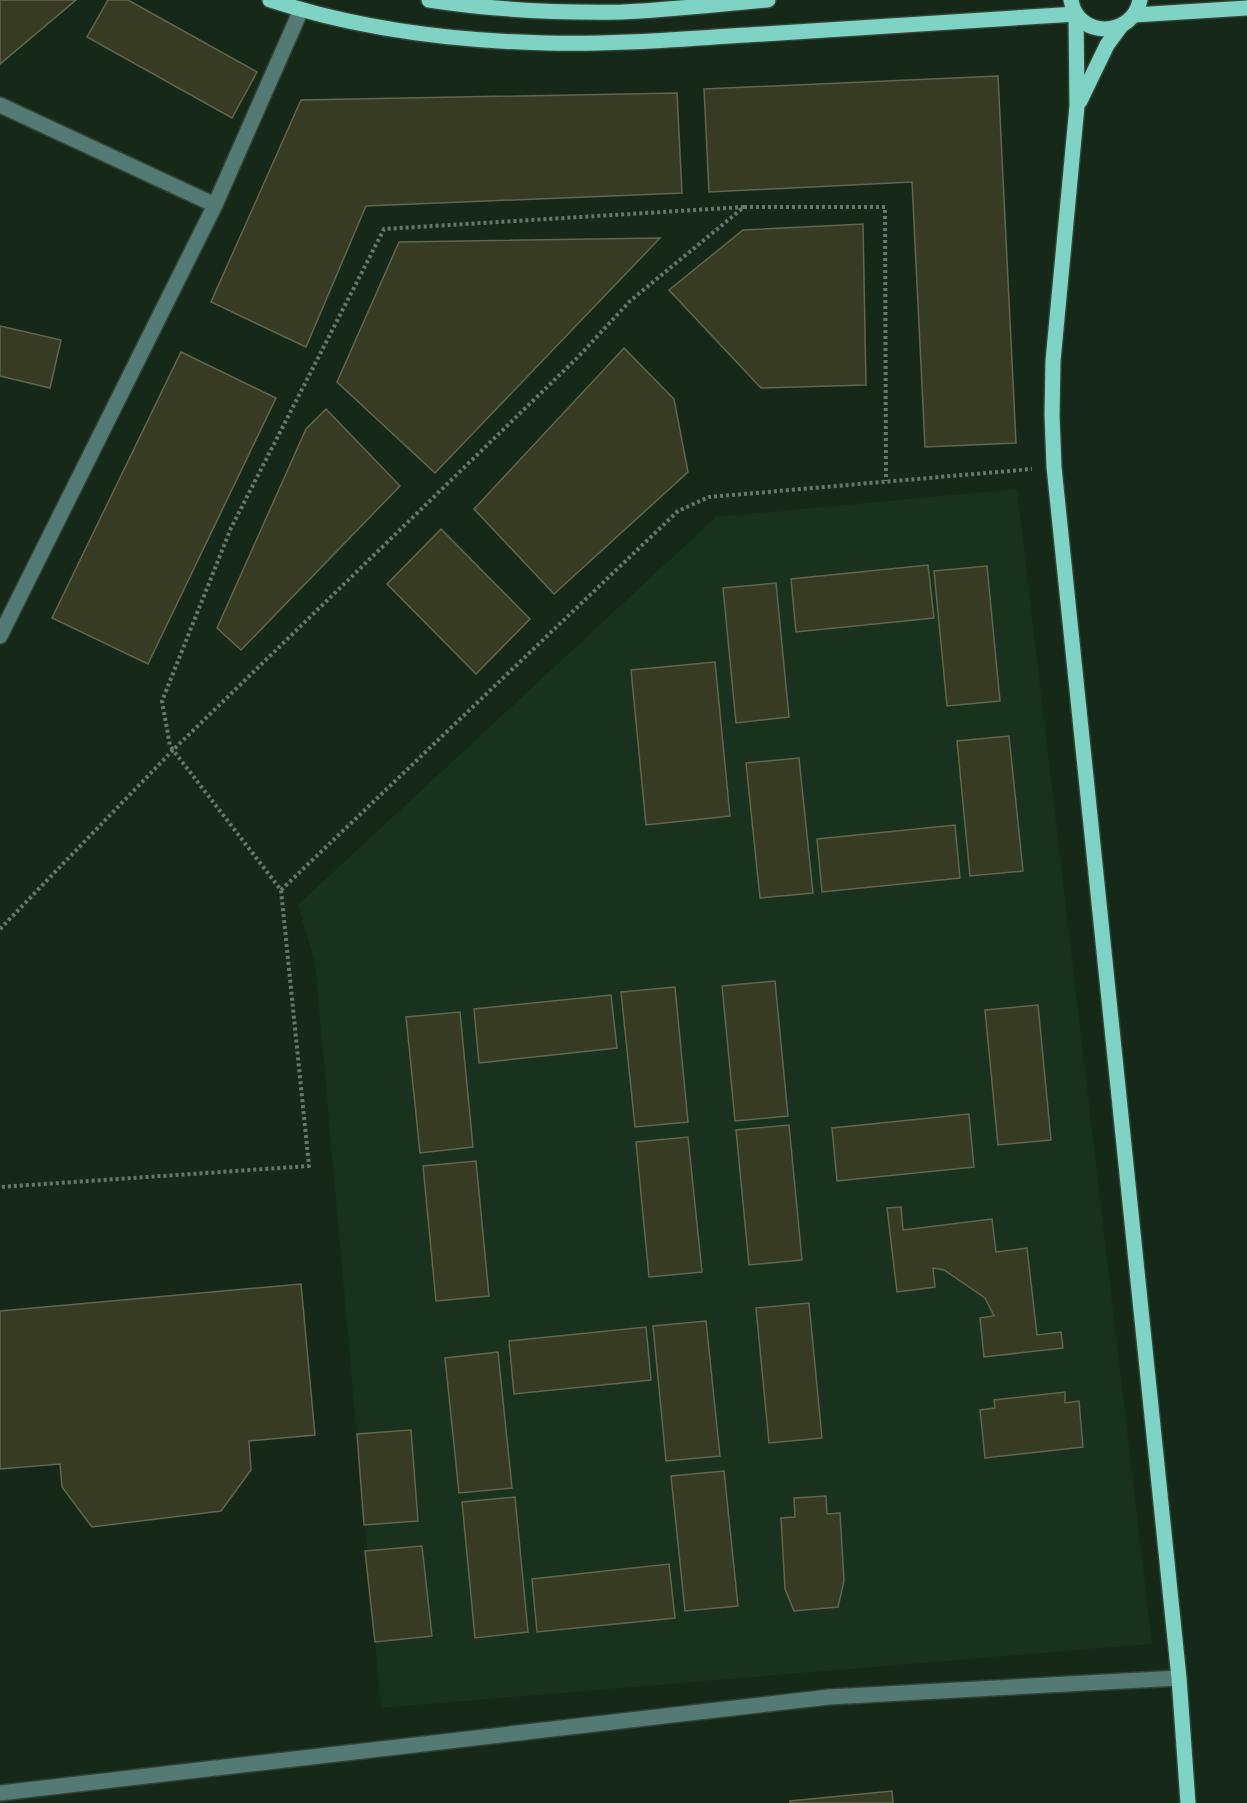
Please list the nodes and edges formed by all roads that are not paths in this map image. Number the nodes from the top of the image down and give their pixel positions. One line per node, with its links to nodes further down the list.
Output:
1 (270, 0): 7 (main road)
2 (429, 0): 3 (main road)
3 (768, 0)
4 (1140, 0): 8 (main road)
5 (1247, 8): 8 (main road)
6 (1074, 9): 7 (main road); 9 (main road); 11 (main road)
7 (301, 10): 12 (street)
8 (1134, 15): 9 (main road)
9 (1121, 26): 11 (main road)
10 (0, 105): 12 (street)
11 (1077, 106): 14 (main road)
12 (215, 205): 13 (street)
13 (0, 636)
14 (1179, 1678): 15 (street); 16 (main road)
15 (0, 1793)
16 (1188, 1803)

